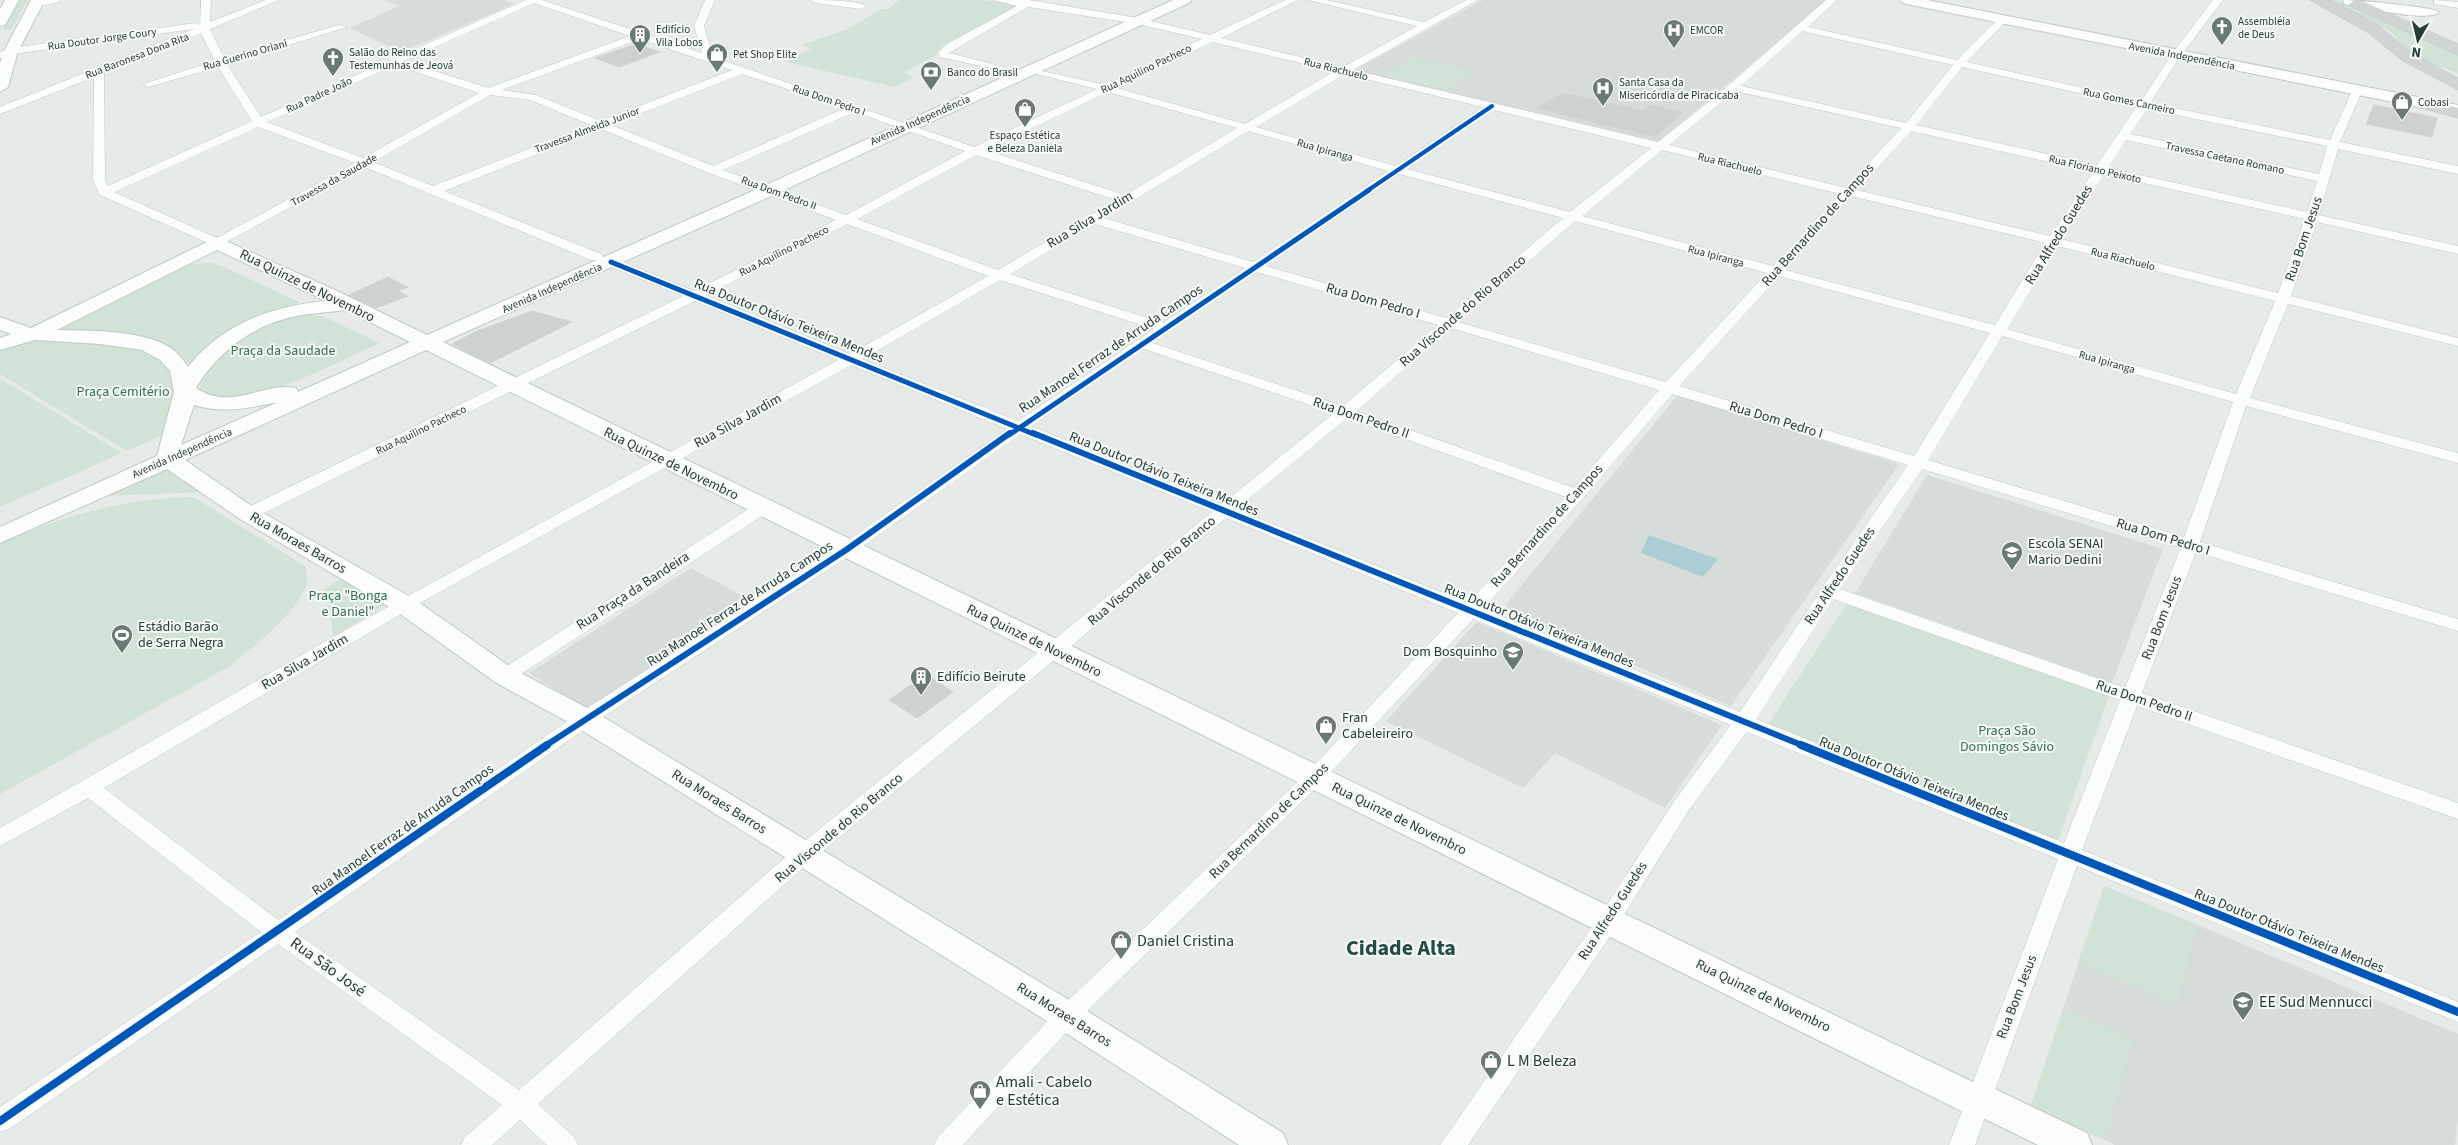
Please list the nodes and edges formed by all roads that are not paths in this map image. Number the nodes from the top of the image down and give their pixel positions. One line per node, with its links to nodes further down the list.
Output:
1 (12, 0): 30 (main road)
2 (56, 0): 20 (street)
3 (206, 0): 32 (street)
4 (274, 0): 32 (street, Rua Baronesa Dona Rita)
5 (534, 0): 26 (street, Rua Dom Pedro I); 46 (street, Rua Padre João)
6 (710, 0): 40 (street)
7 (815, 0): 25 (street)
8 (998, 0): 21 (street, Rua Riachuelo)
9 (1162, 0): 27 (main road, Avenida Independência)
10 (1184, 0): 29 (main road, Avenida Independência)
11 (1293, 0): 39 (street, Rua Aquilino Pacheco)
12 (1313, 0): 31 (street)
13 (1474, 0): 31 (street, Rua Silva Jardim)
14 (1832, 0): 34 (street, Rua Visconde do Rio Branco)
15 (1906, 0): 28 (main road, Avenida Independência)
16 (1938, 0): 43 (main road, Avenida Independência)
17 (2218, 0): 43 (street, Rua Alfredo Guedes)
18 (2317, 0): 49 (main road)
19 (2347, 0): 23 (street); 37 (main road)
20 (38, 1): 35 (main road)
21 (1031, 1): 27 (street, Rua Riachuelo); 52 (street)
22 (570, 3): 26 (street)
23 (2436, 4): 24 (street); 37 (street)
24 (2458, 5)
25 (861, 6)
26 (558, 8): 38 (street, Rua Dom Pedro I)
27 (1122, 18): 29 (street, Rua Riachuelo); 52 (main road, Avenida Independência)
28 (2003, 19): 43 (main road, Avenida Independência); 48 (street, Rua Bernardino de Campos)
29 (1138, 21): 39 (street, Rua Riachuelo); 53 (main road, Avenida Independência)
30 (0, 22)
31 (1425, 25): 54 (street, Rua Silva Jardim)
32 (204, 27): 44 (street, Rua Doutor Jorge Coury); 47 (street); 50 (street, Rua Baronesa Dona Rita)
33 (342, 27): 47 (street, Rua Guerino Oriani)
34 (1801, 28): 48 (street, Rua Gomes Carneiro); 59 (street, Rua Visconde do Rio Branco)
35 (21, 31): 36 (main road); 44 (main road)
36 (0, 32)
37 (2427, 34): 41 (main road)
38 (639, 36): 42 (street, Rua Dom Pedro I); 62 (street, Travessa da Saudade)
39 (1209, 38): 54 (street, Rua Riachuelo); 60 (street, Rua Aquilino Pacheco)
40 (703, 43): 42 (street); 45 (street)
41 (2456, 48)
42 (684, 50): 45 (street, Rua Dom Pedro I)
43 (2179, 52): 61 (main road, Avenida Independência); 63 (main road, Avenida Independência); 64 (street, Rua Alfredo Guedes)
44 (5, 54): 58 (main road)
45 (708, 58): 51 (street, Rua Dom Pedro I)
46 (394, 61): 62 (street, Rua Dom Pedro II); 70 (street, Rua Padre João)
47 (220, 62): 56 (street, Rua Guerino Oriani); 70 (street)
48 (1960, 63): 64 (street, Rua Gomes Carneiro); 73 (street, Rua Bernardino de Campos)
49 (2426, 69): 55 (main road); 57 (main road)
50 (99, 70): 68 (street, Rua Baronesa Dona Rita); 87 (street)
51 (742, 70): 67 (street, Rua Dom Pedro I); 71 (street, Travessa Almeida Junior)
52 (1004, 70): 72 (main road, Avenida Independência)
53 (1032, 70): 60 (street, Rua Ipiranga); 72 (main road, Avenida Independência)
54 (1343, 71): 65 (street, Rua Riachuelo); 74 (street, Rua Silva Jardim)
55 (2458, 75)
56 (148, 84)
57 (2458, 85)
58 (0, 87)
59 (1732, 87): 73 (street, Rua Floriano Peixoto); 77 (street, Rua Visconde do Rio Branco)
60 (1106, 88): 74 (street, Rua Ipiranga); 78 (street, Rua Aquilino Pacheco)
61 (2357, 91): 66 (main road, Avenida Independência); 76 (street, Rua Bom Jesus)
62 (488, 92): 71 (street, Rua Dom Pedro II); 79 (street, Travessa da Saudade)
63 (2458, 102)
64 (2145, 105): 75 (street, Rua Alfredo Guedes); 76 (street, Rua Gomes Carneiro)
65 (1492, 106): 77 (street, Rua Riachuelo); 81 (street, Rua Manoel Ferraz de Arruda Campos)
66 (2434, 106): 69 (main road)
67 (855, 108): 72 (street, Rua Dom Pedro I); 80 (street)
68 (0, 111)
69 (2458, 111)
70 (259, 123): 79 (street, Rua Doutor Otávio Teixeira Mendes); 87 (street, Rua Padre João)
71 (598, 125): 80 (street, Rua Dom Pedro II); 86 (street, Travessa Almeida Junior)
72 (898, 125): 78 (street, Rua Dom Pedro I); 85 (main road, Avenida Independência)
73 (1909, 126): 82 (street, Rua Floriano Peixoto); 88 (street, Rua Bernardino de Campos)
74 (1246, 128): 81 (street, Rua Ipiranga); 89 (street, Rua Silva Jardim)
75 (2124, 136): 82 (street, Rua Alfredo Guedes); 84 (street, Travessa Caetano Romano)
76 (2334, 143): 83 (street, Rua Gomes Carneiro); 84 (street, Rua Bom Jesus)
77 (1659, 147): 88 (street, Rua Riachuelo); 90 (street, Rua Visconde do Rio Branco)
78 (974, 152): 89 (street, Rua Dom Pedro I); 91 (street, Rua Aquilino Pacheco)
79 (366, 163): 86 (street, Rua Doutor Otávio Teixeira Mendes); 95 (street, Travessa da Saudade)
80 (713, 170): 85 (street, Rua Dom Pedro II)
81 (1397, 170): 90 (street, Rua Ipiranga); 98 (street, Rua Manoel Ferraz de Arruda Campos)
82 (2100, 170): 92 (street, Rua Floriano Peixoto); 94 (street, Rua Alfredo Guedes)
83 (2458, 170)
84 (2324, 179): 92 (street, Rua Bom Jesus)
85 (764, 187): 91 (street, Rua Dom Pedro II); 97 (main road, Avenida Independência)
86 (432, 191): 97 (street, Rua Doutor Otávio Teixeira Mendes)
87 (104, 192): 95 (street, Rua Quinze de Novembro)
88 (1846, 193): 94 (street, Rua Riachuelo); 99 (street, Rua Bernardino de Campos)
89 (1125, 199): 93 (street, Rua Silva Jardim)
90 (1572, 216): 99 (street, Rua Ipiranga); 105 (street, Rua Visconde do Rio Branco)
91 (849, 218): 100 (street, Rua Dom Pedro II); 101 (street, Rua Aquilino Pacheco)
92 (2312, 218): 96 (street, Rua Floriano Peixoto); 102 (street, Rua Bom Jesus)
93 (1092, 219): 98 (street, Rua Dom Pedro I); 100 (street, Rua Silva Jardim)
94 (2053, 241): 102 (street, Rua Riachuelo); 107 (street, Rua Alfredo Guedes)
95 (218, 243): 103 (main road, Rua Quinze de Novembro); 108 (main road, Travessa da Saudade)
96 (2458, 250)
97 (603, 260): 101 (street, Rua Doutor Otávio Teixeira Mendes); 109 (main road, Avenida Independência)
98 (1253, 266): 105 (street, Rua Dom Pedro I); 106 (street, Rua Manoel Ferraz de Arruda Campos)
99 (1775, 273): 107 (street, Rua Ipiranga); 115 (street, Rua Bernardino de Campos)
100 (999, 275): 106 (street, Rua Dom Pedro II); 113 (street, Rua Silva Jardim)
101 (694, 296): 113 (street, Rua Doutor Otávio Teixeira Mendes); 114 (street, Rua Aquilino Pacheco)
102 (2283, 299): 110 (street, Rua Riachuelo); 118 (street, Rua Bom Jesus)
103 (347, 304): 109 (main road, Rua Quinze de Novembro); 116 (main road)
104 (0, 323): 108 (main road)
105 (1450, 323): 115 (street, Rua Dom Pedro I); 119 (street, Rua Visconde do Rio Branco)
106 (1164, 328): 112 (street, Rua Manoel Ferraz de Arruda Campos)
107 (1999, 332): 118 (street, Rua Ipiranga); 124 (street, Rua Alfredo Guedes)
108 (34, 334): 111 (main road); 116 (main road)
109 (418, 340): 114 (main road, Rua Quinze de Novembro); 117 (main road, Avenida Independência); 121 (main road, Avenida Independência)
110 (2458, 342)
111 (0, 344)
112 (1143, 344): 119 (street, Rua Dom Pedro II); 120 (street, Rua Manoel Ferraz de Arruda Campos)
113 (850, 360): 120 (street, Rua Doutor Otávio Teixeira Mendes); 123 (street, Rua Silva Jardim)
114 (512, 386): 123 (main road, Rua Quinze de Novembro); 128 (street, Rua Aquilino Pacheco)
115 (1668, 388): 124 (street, Rua Dom Pedro I); 125 (street, Rua Bernardino de Campos)
116 (184, 390): 117 (main road); 121 (main road)
117 (288, 394): 121 (main road, Avenida Independência)
118 (2241, 400): 122 (street, Rua Ipiranga); 131 (street, Rua Bom Jesus)
119 (1345, 412): 125 (street, Rua Dom Pedro II); 127 (street, Rua Visconde do Rio Branco)
120 (1018, 428): 127 (street, Rua Doutor Otávio Teixeira Mendes); 132 (street, Rua Manoel Ferraz de Arruda Campos)
121 (168, 453): 128 (main road, Rua Moraes Barros); 129 (main road, Avenida Independência); 130 (main road, Avenida Independência)
122 (2458, 458)
123 (666, 461): 126 (main road, Rua Quinze de Novembro); 134 (street, Rua Silva Jardim)
124 (1918, 463): 131 (street, Rua Dom Pedro I); 133 (street, Rua Alfredo Guedes)
125 (1577, 496): 135 (street, Rua Bernardino de Campos)
126 (762, 508): 132 (main road, Rua Quinze de Novembro); 138 (street, Rua Praça da Bandeira)
127 (1224, 512): 135 (street, Rua Doutor Otávio Teixeira Mendes); 137 (street, Rua Visconde do Rio Branco)
128 (248, 514): 134 (main road, Rua Moraes Barros)
129 (0, 523)
130 (0, 536)
131 (2190, 546): 136 (street, Rua Dom Pedro I); 139 (street, Rua Bom Jesus)
132 (846, 550): 137 (main road, Rua Quinze de Novembro); 140 (street, Rua Manoel Ferraz de Arruda Campos)
133 (1829, 591): 139 (street, Rua Dom Pedro II); 141 (street, Rua Alfredo Guedes)
134 (404, 605): 138 (main road, Rua Moraes Barros); 143 (street, Rua Silva Jardim)
135 (1470, 612): 141 (street, Rua Doutor Otávio Teixeira Mendes); 142 (street, Rua Bernardino de Campos)
136 (2458, 625)
137 (1055, 651): 142 (main road, Rua Quinze de Novembro); 146 (street, Rua Visconde do Rio Branco)
138 (506, 676): 140 (main road, Rua Moraes Barros)
139 (2131, 697): 144 (street, Rua Dom Pedro II); 147 (street, Rua Bom Jesus)
140 (585, 718): 146 (main road, Rua Moraes Barros); 149 (street, Rua Manoel Ferraz de Arruda Campos)
141 (1743, 723): 147 (street, Rua Doutor Otávio Teixeira Mendes); 148 (street, Rua Alfredo Guedes)
142 (1314, 778): 148 (main road, Rua Quinze de Novembro); 151 (street, Rua Bernardino de Campos)
143 (90, 789): 145 (street, Rua Silva Jardim); 149 (street, Rua São José)
144 (2458, 811)
145 (0, 838)
146 (804, 854): 151 (main road, Rua Moraes Barros); 153 (street, Rua Visconde do Rio Branco)
147 (2070, 855): 150 (street, Rua Doutor Otávio Teixeira Mendes); 152 (street, Rua Bom Jesus)
148 (1609, 920): 152 (main road, Rua Quinze de Novembro); 159 (street, Rua Alfredo Guedes)
149 (278, 932): 153 (street, Rua São José); 154 (street, Rua Manoel Ferraz de Arruda Campos)
150 (2458, 1012)
151 (1067, 1016): 157 (street, Rua Bernardino de Campos); 158 (main road, Rua Moraes Barros)
152 (1978, 1102): 160 (street, Rua Bom Jesus); 161 (main road, Rua Quinze de Novembro)
153 (521, 1105): 155 (street, Rua Visconde do Rio Branco); 156 (street, Rua São José)
154 (0, 1121)
155 (474, 1145)
156 (565, 1145)
157 (947, 1145)
158 (1270, 1145)
159 (1453, 1145)
160 (1962, 1145)
161 (2074, 1145)

